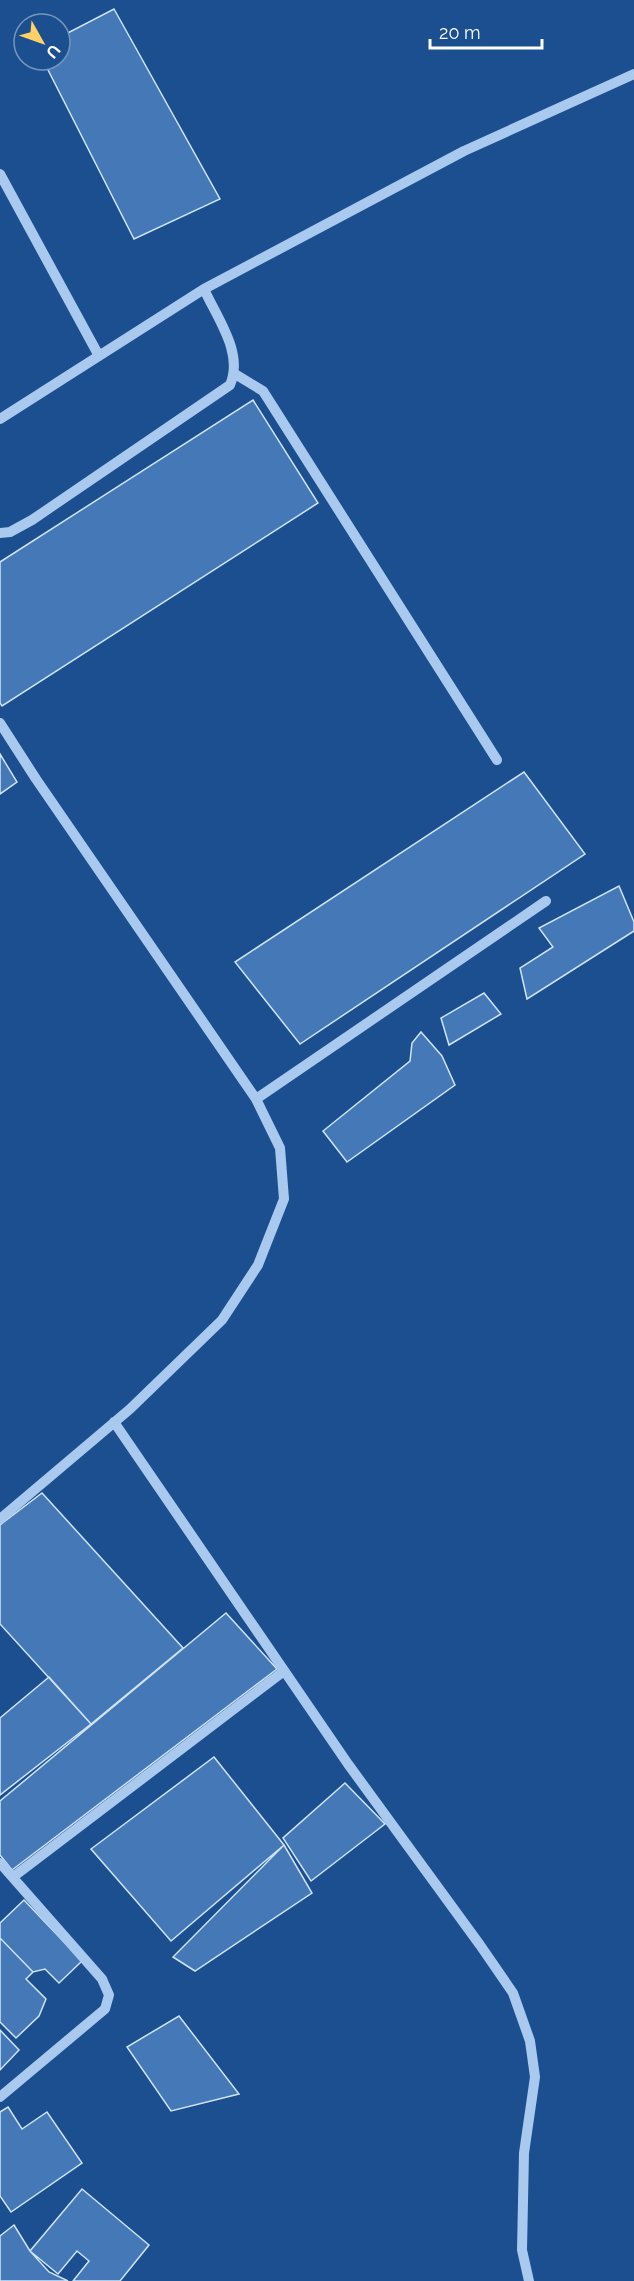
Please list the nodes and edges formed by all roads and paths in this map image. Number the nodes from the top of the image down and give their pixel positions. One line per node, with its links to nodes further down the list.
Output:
1 (634, 74): 3 (street)
2 (0, 174): 4 (street)
3 (204, 289): 4 (street); 5 (street)
4 (99, 356): 6 (street)
5 (235, 374): 7 (street); 9 (street)
6 (0, 419)
7 (0, 533)
8 (0, 723): 11 (street)
9 (497, 760)
10 (546, 901): 11 (street)
11 (256, 1099): 12 (street)
12 (114, 1422): 13 (street); 14 (street)
13 (0, 1519)
14 (284, 1671): 16 (street); 18 (street)
15 (0, 1863): 16 (street)
16 (13, 1877): 17 (street)
17 (0, 2097)
18 (529, 2281)

